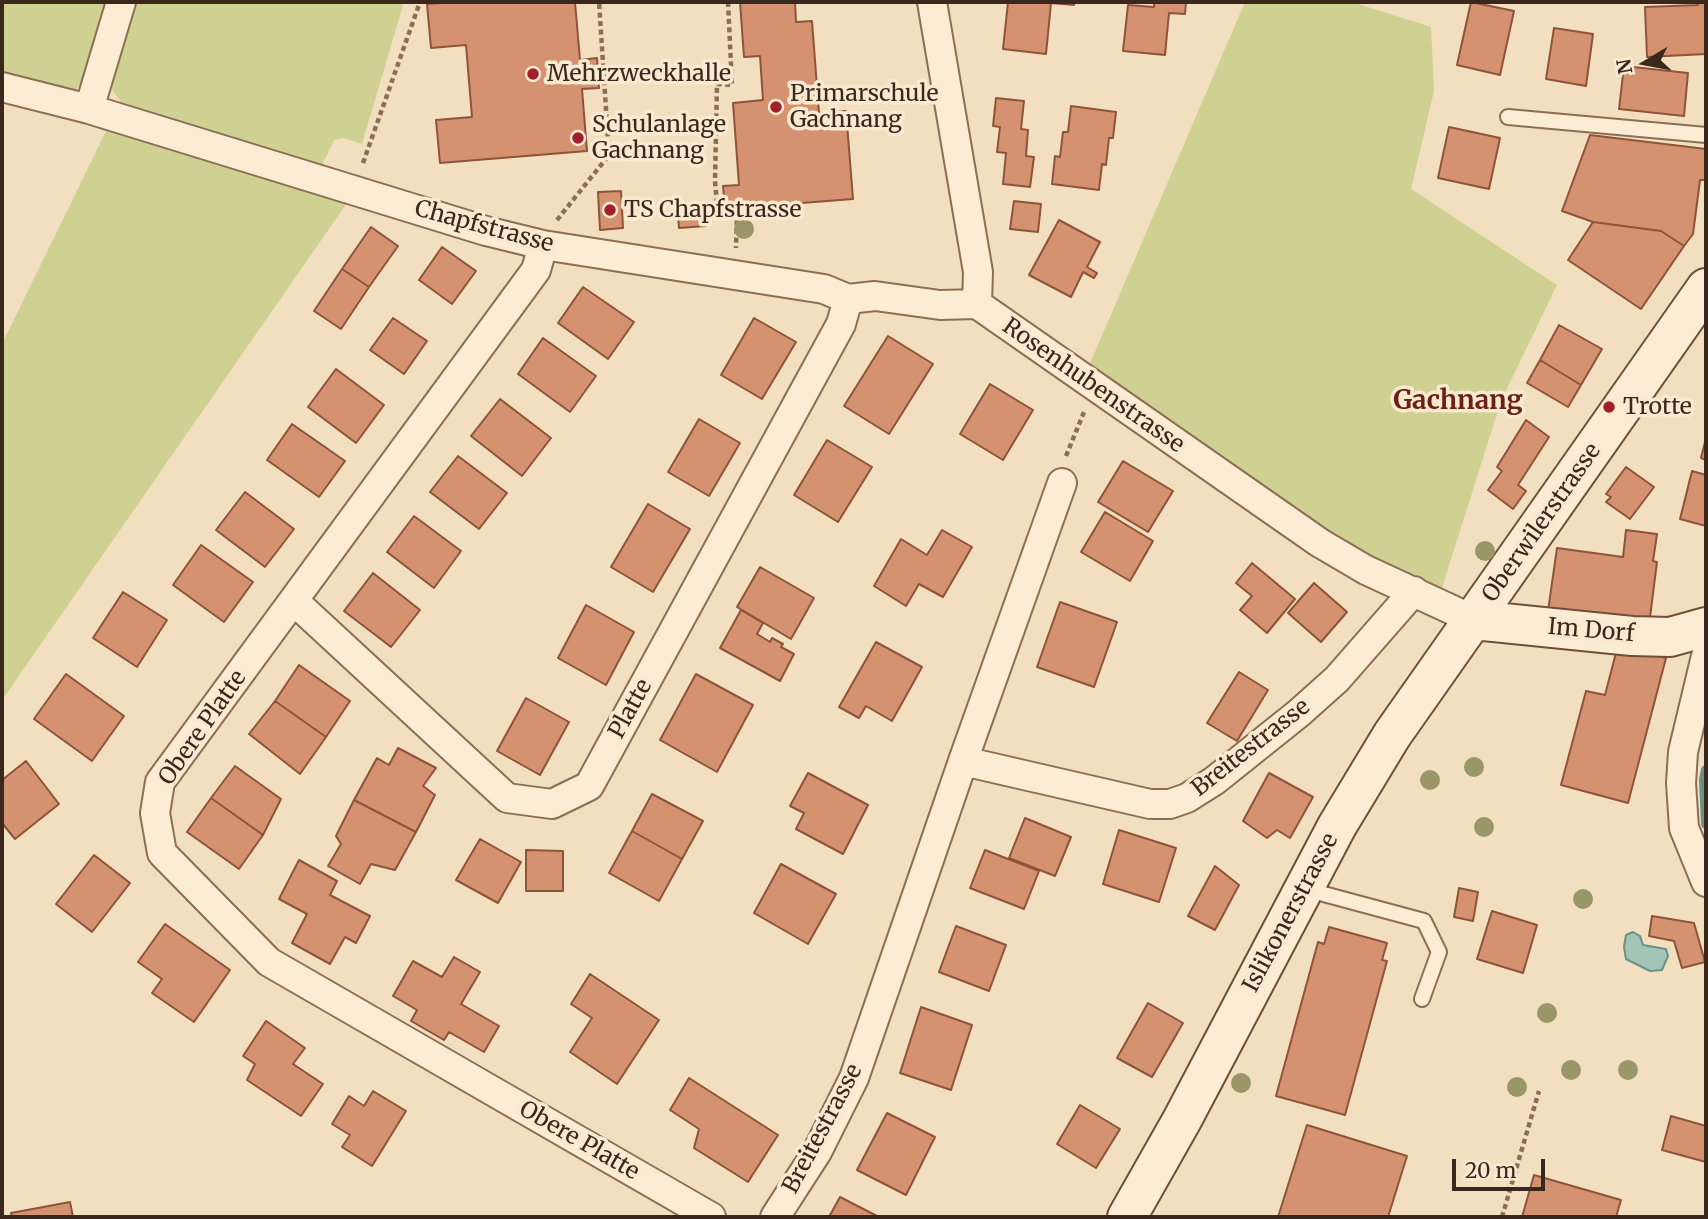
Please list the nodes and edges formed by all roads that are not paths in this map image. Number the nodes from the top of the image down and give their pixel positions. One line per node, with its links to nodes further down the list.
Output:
1 (121, 2): 4 (street)
2 (932, 2): 10 (street)
3 (2, 87): 4 (street, Chapfstrasse)
4 (89, 110): 7 (street, Chapfstrasse)
5 (1508, 117): 6 (lane)
6 (1706, 135)
7 (543, 245): 9 (street, Chapfstrasse); 13 (street, Obere Platte)
8 (1706, 288): 14 (street, Oberwilerstrasse)
9 (848, 299): 10 (street, Chapfstrasse); 13 (street, Platte)
10 (977, 304): 12 (street, Rosenhubenstrasse)
11 (1062, 483): 17 (street, Breitestrasse)
12 (1414, 591): 14 (street, Rosenhubenstrasse); 17 (street, Breitestrasse)
13 (294, 601): 21 (street, Obere Platte)
14 (1474, 620): 15 (street, Im Dorf); 19 (street, Islikonerstrasse)
15 (1706, 627)
16 (1706, 656): 18 (street)
17 (963, 761): 22 (street, Breitestrasse)
18 (1706, 882)
19 (1304, 889): 20 (lane); 23 (street, Islikonerstrasse)
20 (1422, 999)
21 (711, 1217)
22 (775, 1217)
23 (1127, 1217)

